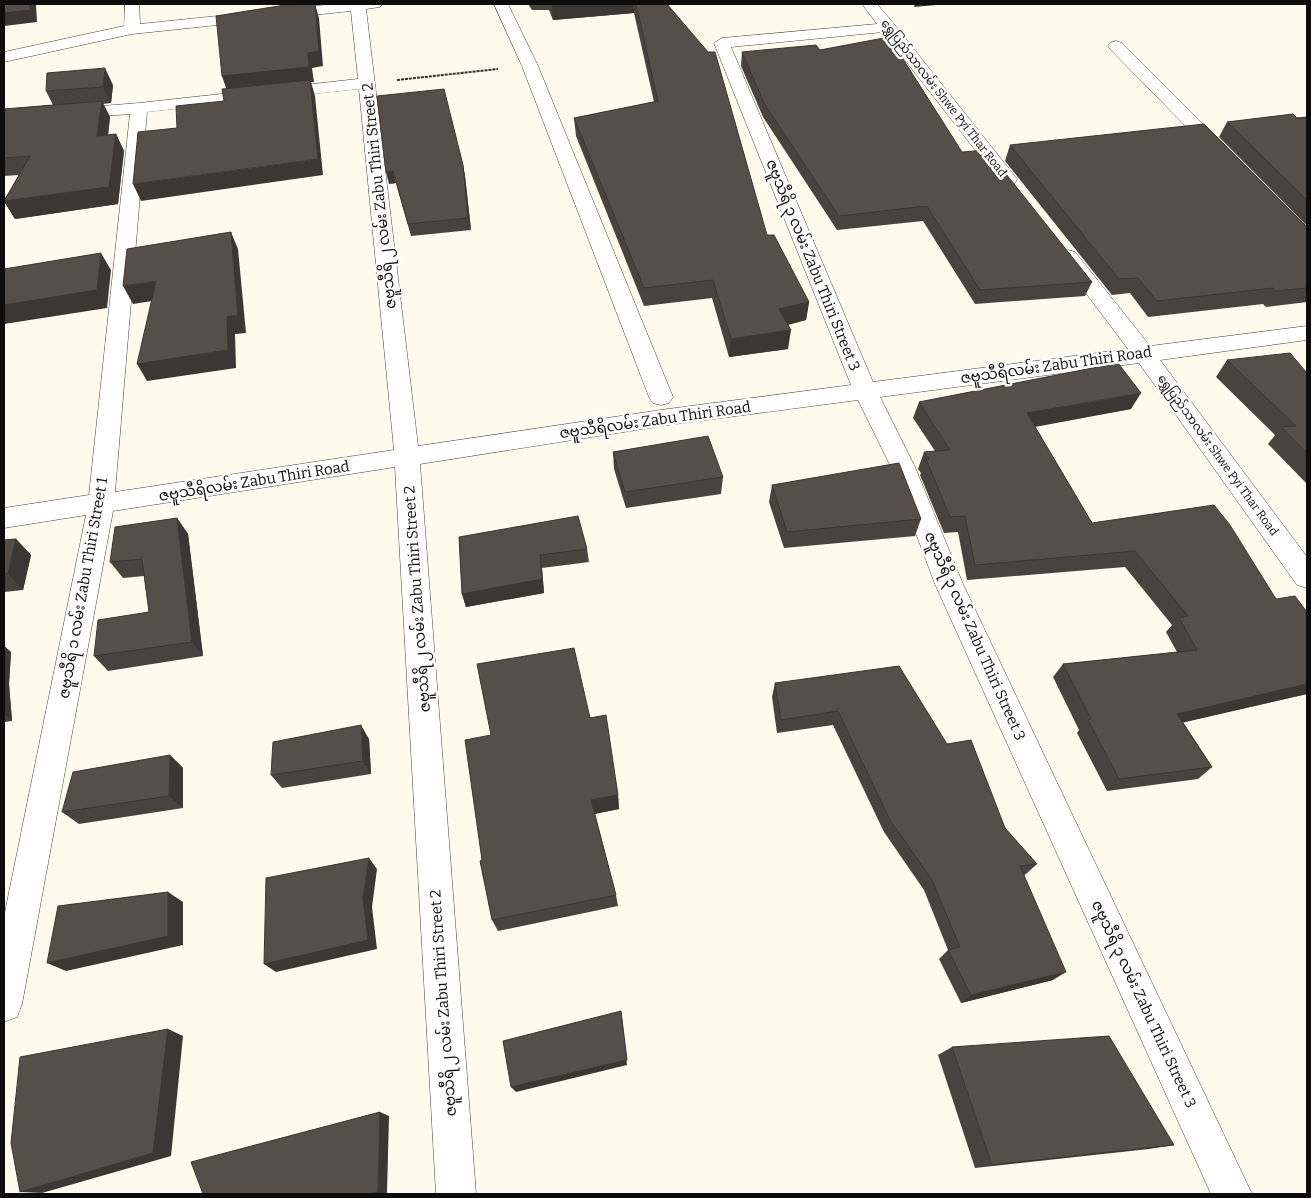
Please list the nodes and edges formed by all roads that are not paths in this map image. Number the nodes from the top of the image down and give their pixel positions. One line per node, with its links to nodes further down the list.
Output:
1 (132, 4): 8 (street)
2 (375, 4): 5 (street)
3 (501, 4): 20 (street)
4 (869, 4): 7 (street, ရွှေပြည်သာလမ်း Shwe Pyi Thar Road)
5 (358, 6): 6 (street); 11 (street, ဇဗူသီရိ ၂ လမ်း Zabu Thiri Street 2)
6 (312, 7): 8 (street)
7 (889, 27): 15 (street, ရွှေပြည်သာလမ်း Shwe Pyi Thar Road); 19 (street, ဇဗူသီရိ ၃ လမ်း Zabu Thiri Street 3)
8 (132, 30): 10 (street)
9 (1116, 46): 14 (street)
10 (4, 57)
11 (367, 84): 12 (street); 21 (street, ဇဗူသီရိ ၂ လမ်း Zabu Thiri Street 2)
12 (139, 108): 13 (street); 22 (street, ဇဗူသီရိ ၁ လမ်း Zabu Thiri Street 1)
13 (4, 119)
14 (1232, 163)
15 (1023, 198)
16 (1053, 237): 18 (street, ရွှေပြည်သာလမ်း Shwe Pyi Thar Road)
17 (1307, 333): 18 (street, ဇဗူသီရိလမ်း Zabu Thiri Road)
18 (1144, 354): 19 (street, ဇဗူသီရိလမ်း Zabu Thiri Road); 24 (street, ရွှေပြည်သာလမ်း Shwe Pyi Thar Road)
19 (865, 391): 21 (street, ဇဗူသီရိလမ်း Zabu Thiri Road); 27 (street, ဇဗူသီရိ ၃ လမ်း Zabu Thiri Street 3)
20 (661, 397)
21 (407, 457): 22 (street, ဇဗူသီရိလမ်း Zabu Thiri Road); 26 (street, ဇဗူသီရိ ၂ လမ်း Zabu Thiri Street 2)
22 (101, 505): 23 (street, ဇဗူသီရိလမ်း Zabu Thiri Road); 25 (street, ဇဗူသီရိ ၁ လမ်း Zabu Thiri Street 1)
23 (4, 518)
24 (1307, 577)
25 (4, 1004)
26 (456, 1194)
27 (1232, 1194)

